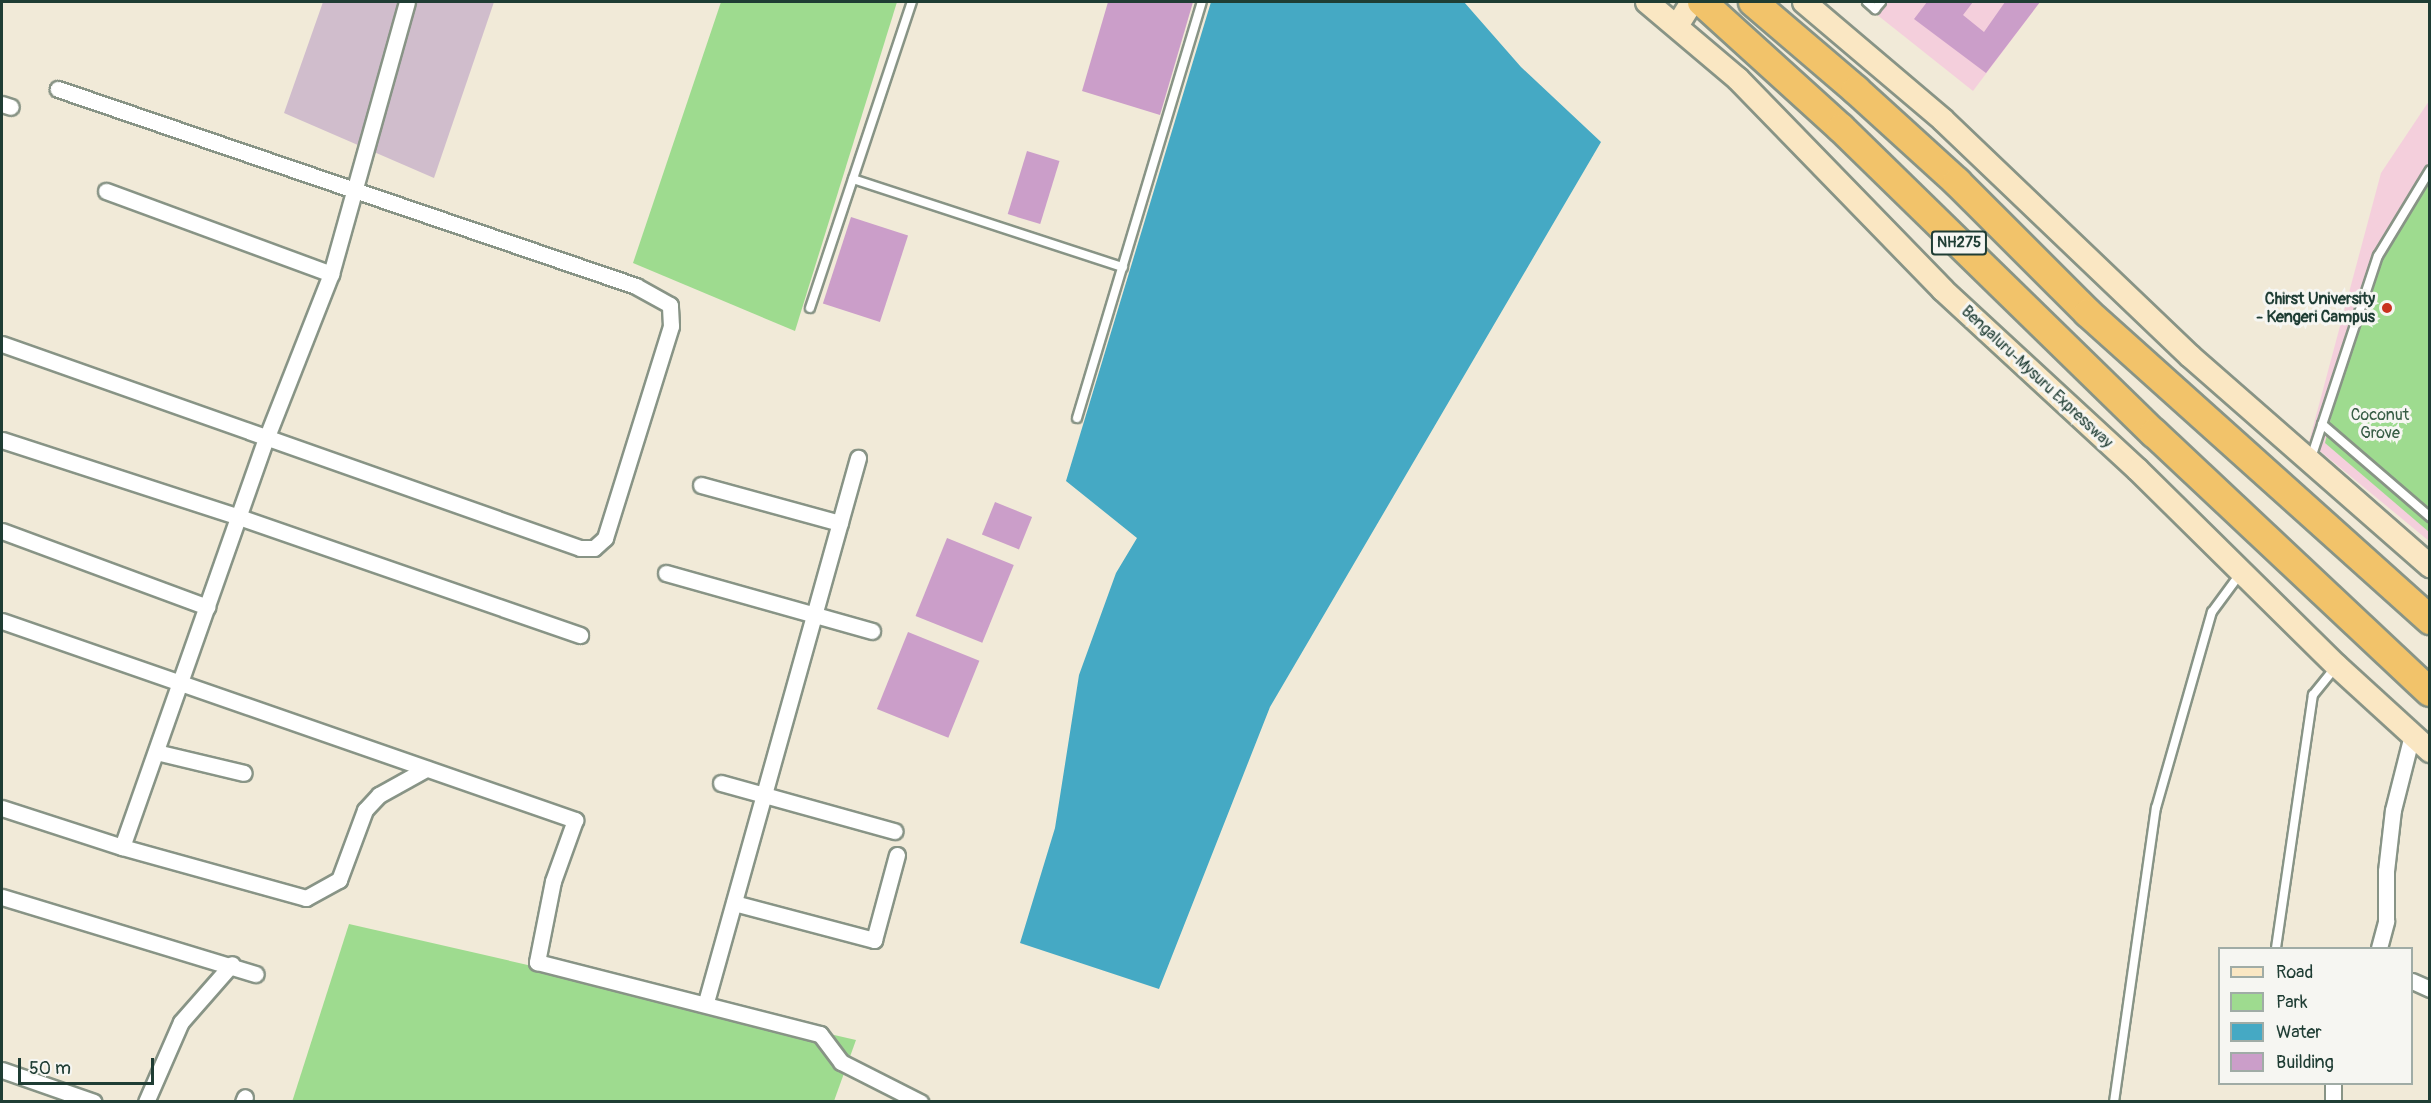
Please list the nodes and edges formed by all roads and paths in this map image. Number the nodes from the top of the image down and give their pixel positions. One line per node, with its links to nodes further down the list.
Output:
1 (407, 2): 15 (street)
2 (912, 2): 14 (lane)
3 (1202, 2): 17 (lane)
4 (1647, 2): 11 (street, Bengaluru-Mysuru Expressway / NH275)
5 (1692, 2): 11 (street)
6 (1702, 2): 43 (highway, NH275)
7 (1753, 2): 37 (highway, NH275)
8 (1804, 2): 26 (street)
9 (1867, 2): 10 (lane)
10 (1881, 2)
11 (1677, 27): 34 (street, Bengaluru-Mysuru Expressway / NH275)
12 (58, 89): 15 (street)
13 (2430, 170): 22 (lane)
14 (853, 179): 17 (lane); 19 (lane)
15 (356, 190): 18 (street); 23 (street)
16 (106, 192): 18 (street)
17 (1123, 267): 21 (lane)
18 (331, 274): 23 (street)
19 (810, 308)
20 (2, 344): 23 (street)
21 (1077, 418)
22 (2322, 424): 26 (lane); 29 (lane)
23 (266, 439): 28 (street)
24 (2, 440): 28 (street)
25 (858, 459): 30 (street)
26 (2310, 461): 32 (street)
27 (701, 485): 30 (street)
28 (239, 517): 35 (street); 40 (street)
29 (2430, 517)
30 (840, 523): 36 (street)
31 (2, 531): 35 (street)
32 (2430, 566)
33 (666, 573): 36 (street)
34 (2241, 573): 41 (street, Bengaluru-Mysuru Expressway / NH275); 69 (lane)
35 (207, 607): 42 (street)
36 (814, 615): 39 (street); 50 (street)
37 (2430, 620)
38 (2, 621): 42 (street)
39 (872, 631)
40 (580, 635)
41 (2337, 666): 44 (street, Bengaluru-Mysuru Expressway / NH275); 57 (lane)
42 (178, 683): 46 (street); 47 (street)
43 (2430, 692)
44 (2412, 735): 45 (street, Bengaluru-Mysuru Expressway / NH275); 58 (street)
45 (2430, 751)
46 (156, 752): 48 (street); 53 (street)
47 (426, 769): 53 (street); 63 (street)
48 (244, 773)
49 (721, 783): 50 (street)
50 (764, 795): 52 (street); 56 (street)
51 (2, 808): 53 (street)
52 (894, 831)
53 (122, 847)
54 (897, 855): 56 (street)
55 (2, 897): 59 (street)
56 (734, 903): 63 (street)
57 (2276, 947)
58 (2379, 947)
59 (232, 964): 60 (street); 67 (street)
60 (256, 974)
61 (2413, 982): 62 (street)
62 (2430, 990)
63 (706, 1002): 68 (street)
64 (2, 1070): 66 (street)
65 (2333, 1085): 70 (street)
66 (94, 1101)
67 (146, 1101)
68 (920, 1101)
69 (2114, 1101)
70 (2333, 1101)

